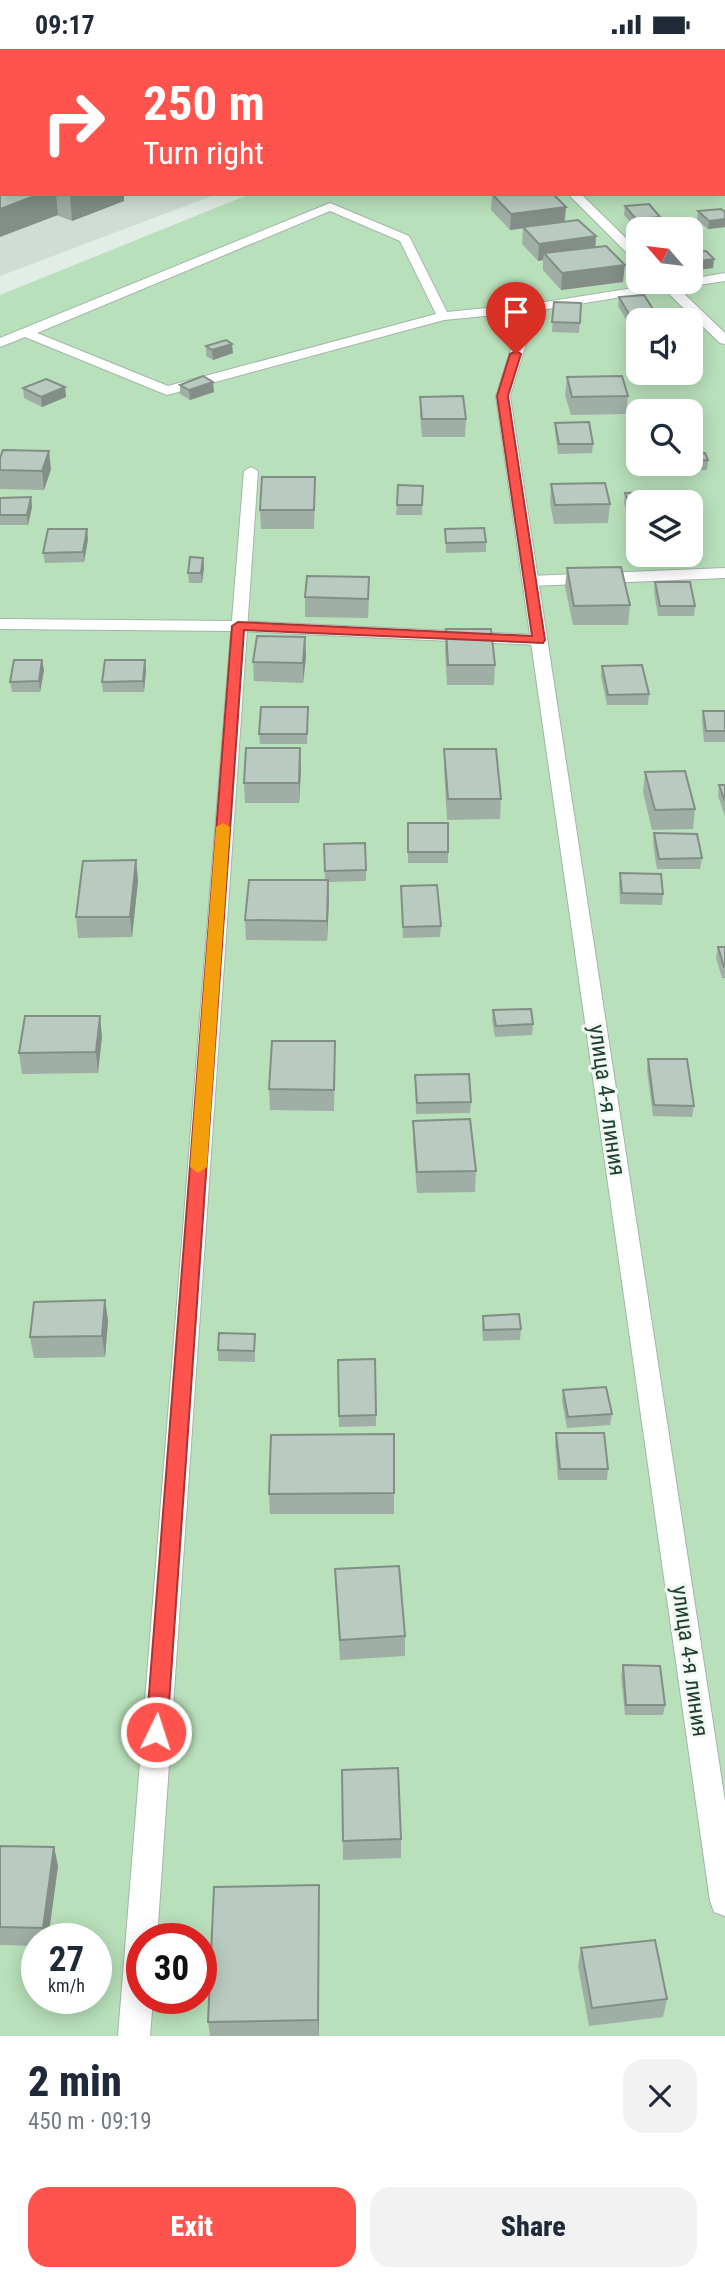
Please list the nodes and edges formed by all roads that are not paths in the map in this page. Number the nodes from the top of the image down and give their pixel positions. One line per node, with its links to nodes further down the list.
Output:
1 (576, 196): 2 (street)
2 (626, 245)
3 (725, 277): 4 (street)
4 (704, 279)
5 (626, 291): 7 (street)
6 (677, 294): 10 (street)
7 (537, 307): 8 (street); 14 (street, улица 4-я линия)
8 (443, 316): 9 (street); 9 (street)
9 (26, 333): 11 (street)
10 (725, 339)
11 (0, 343)
12 (251, 471): 16 (street)
13 (725, 573): 14 (street)
14 (530, 581): 17 (street, улица 4-я линия)
15 (0, 624): 16 (street)
16 (238, 626): 17 (street); 19 (street)
17 (539, 640): 18 (street, улица 4-я линия)
18 (725, 1901)
19 (134, 2036)

